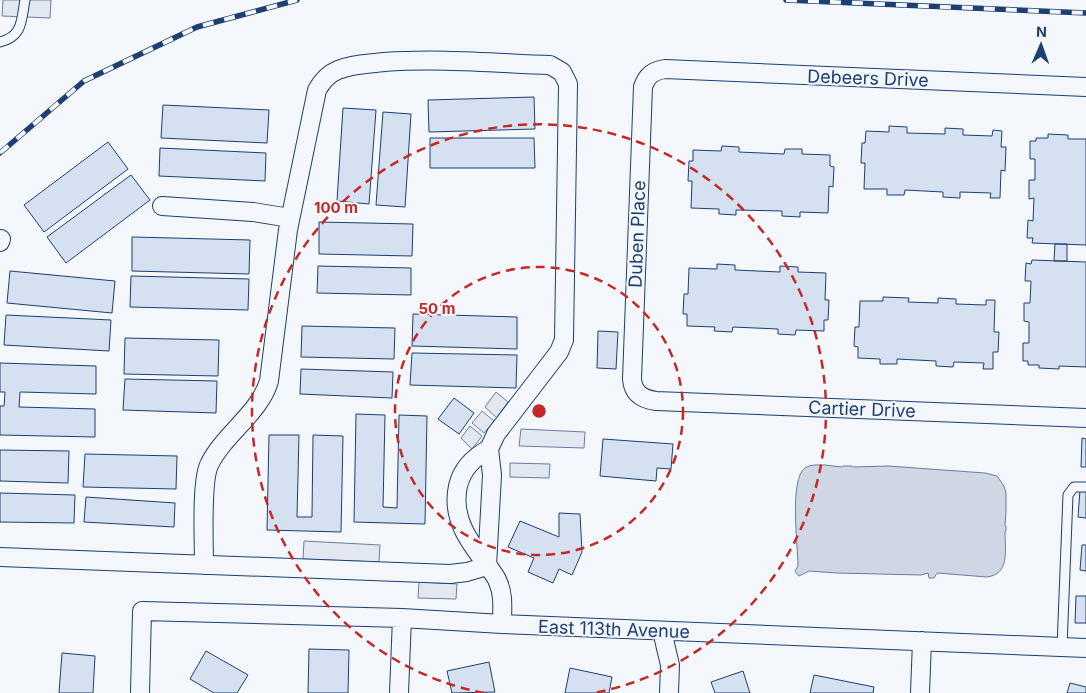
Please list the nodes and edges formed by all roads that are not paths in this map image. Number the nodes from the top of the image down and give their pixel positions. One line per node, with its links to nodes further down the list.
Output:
1 (26, 0): 2 (lane)
2 (0, 42)
3 (650, 73): 4 (street, Debeers Drive); 7 (street, Duben Place)
4 (1086, 87)
5 (162, 206): 6 (street)
6 (290, 218): 9 (street); 12 (street)
7 (638, 395): 8 (street, Cartier Drive)
8 (1086, 418)
9 (489, 449): 13 (street); 13 (street)
10 (1086, 487): 18 (lane)
11 (0, 557): 12 (street)
12 (204, 565): 13 (street)
13 (487, 566): 15 (street)
14 (402, 618): 15 (street, East 113th Avenue); 20 (street, East 113th Avenue); 21 (street)
15 (502, 624): 16 (street, East 113th Avenue)
16 (662, 631): 17 (street, East 113th Avenue); 22 (street)
17 (922, 641): 18 (street, East 113th Avenue); 23 (street)
18 (1062, 647): 19 (street, East 113th Avenue)
19 (1086, 648)
20 (140, 693)
21 (399, 693)
22 (669, 693)
23 (920, 693)

